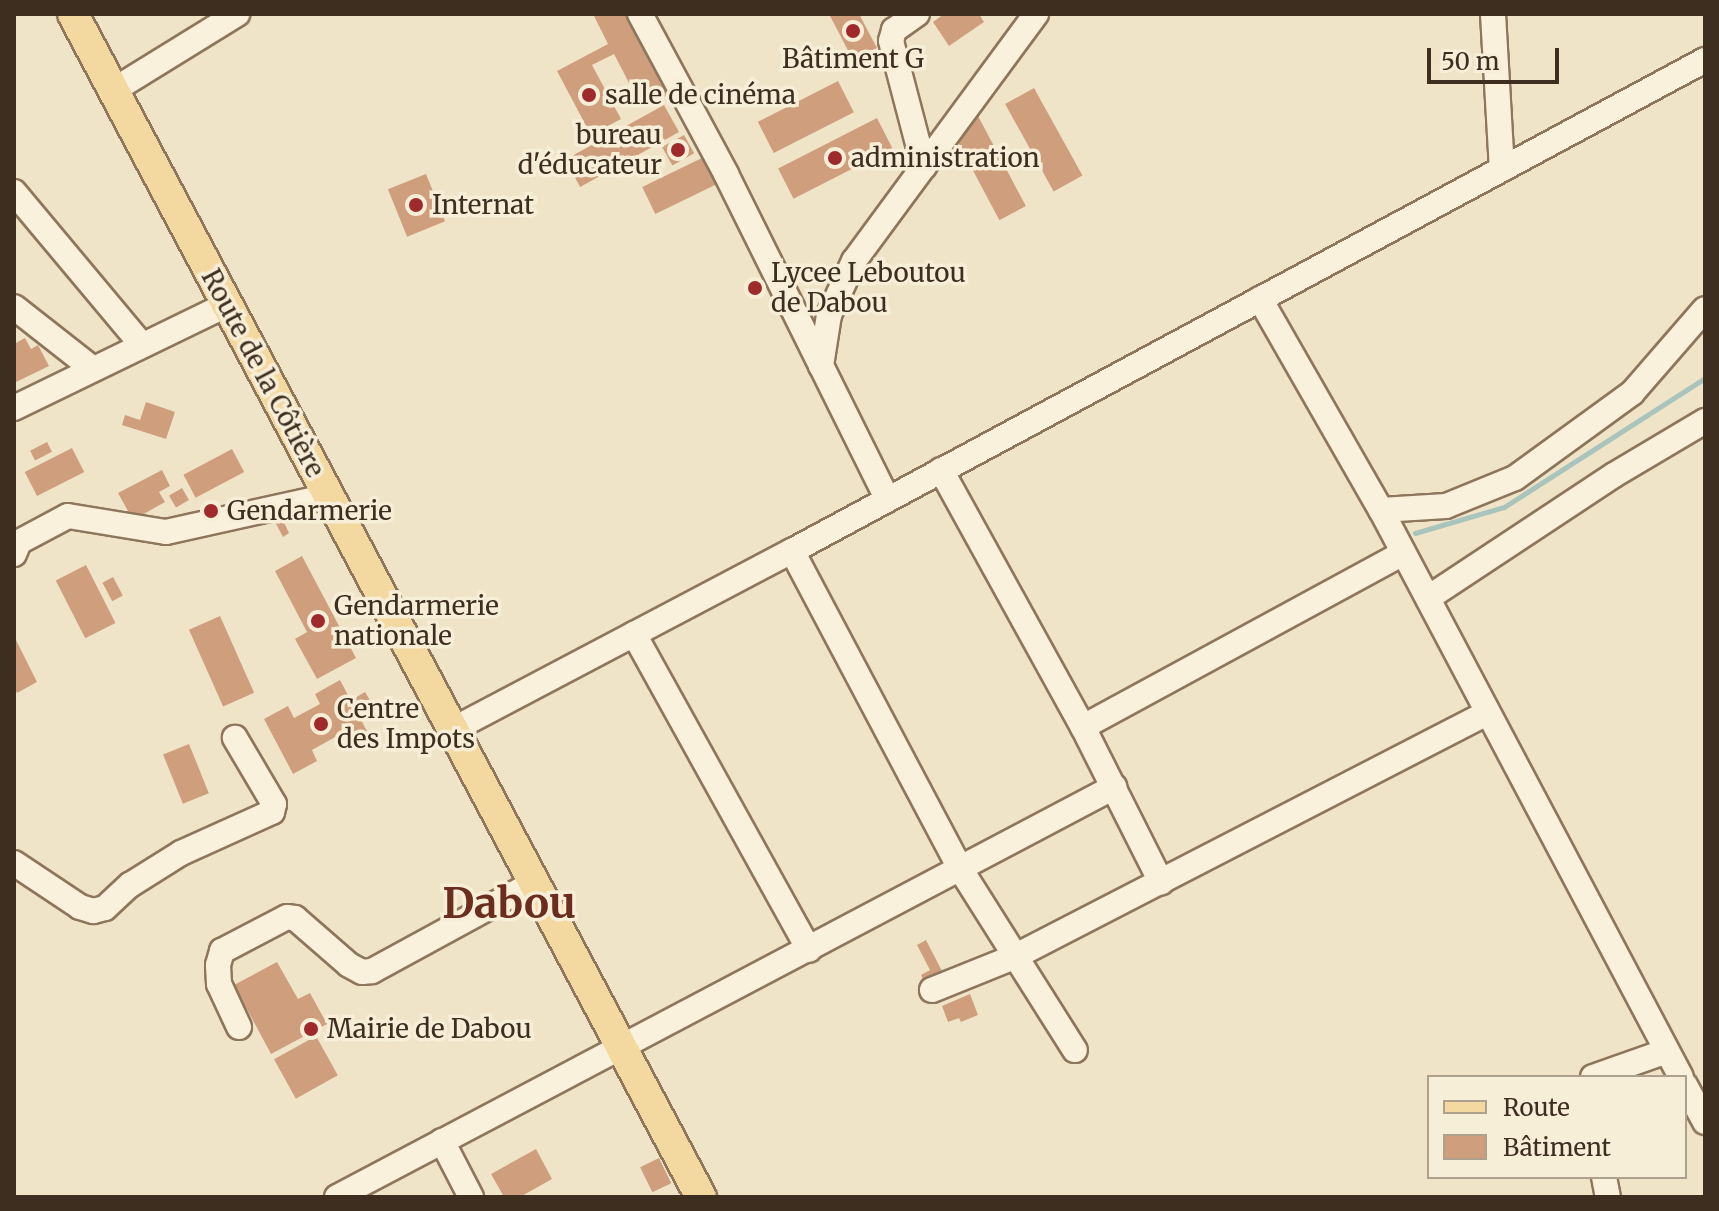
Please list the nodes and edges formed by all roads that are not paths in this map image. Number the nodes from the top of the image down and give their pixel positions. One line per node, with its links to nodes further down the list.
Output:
1 (73, 14): 8 (main road, Route de la Côtière)
2 (237, 14): 8 (street)
3 (640, 14): 17 (street)
4 (917, 14): 9 (street)
5 (1036, 14): 9 (street)
6 (1493, 14): 10 (street)
7 (1705, 60): 10 (street)
8 (114, 90): 13 (main road, Route de la Côtière)
9 (924, 167): 17 (street)
10 (1502, 169): 12 (street)
11 (14, 192): 16 (street)
12 (1260, 299): 21 (street); 24 (street)
13 (226, 305): 16 (street); 22 (main road, Route de la Côtière)
14 (14, 307): 18 (street)
15 (1705, 309): 24 (street)
16 (142, 345): 18 (street)
17 (821, 366): 23 (street)
18 (93, 369): 19 (street)
19 (14, 408)
20 (1705, 421): 28 (street)
21 (941, 470): 23 (street); 31 (street)
22 (329, 496): 26 (street); 32 (main road, Route de la Côtière)
23 (887, 499): 25 (street)
24 (1381, 510): 27 (street)
25 (792, 551): 29 (street); 36 (street)
26 (14, 554)
27 (1402, 554): 28 (street); 31 (street)
28 (1428, 598): 30 (street)
29 (634, 634): 32 (street); 39 (street)
30 (1487, 713): 38 (street); 45 (street)
31 (1083, 727): 34 (street)
32 (452, 730): 37 (main road, Route de la Côtière)
33 (235, 738): 35 (street)
34 (1114, 787): 36 (street); 38 (street)
35 (14, 863)
36 (961, 870): 39 (street); 40 (street)
37 (535, 882): 42 (street); 43 (main road, Route de la Côtière)
38 (1161, 882): 40 (street)
39 (809, 950): 43 (street)
40 (1014, 957): 41 (street); 44 (street)
41 (932, 990)
42 (239, 1027)
43 (621, 1046): 50 (street); 53 (main road, Route de la Côtière)
44 (1075, 1050)
45 (1667, 1051): 46 (street); 47 (street)
46 (1599, 1075)
47 (1680, 1075)
48 (1687, 1089): 49 (street)
49 (1705, 1122)
50 (442, 1141): 51 (street); 52 (street)
51 (337, 1197)
52 (471, 1197)
53 (701, 1197)

